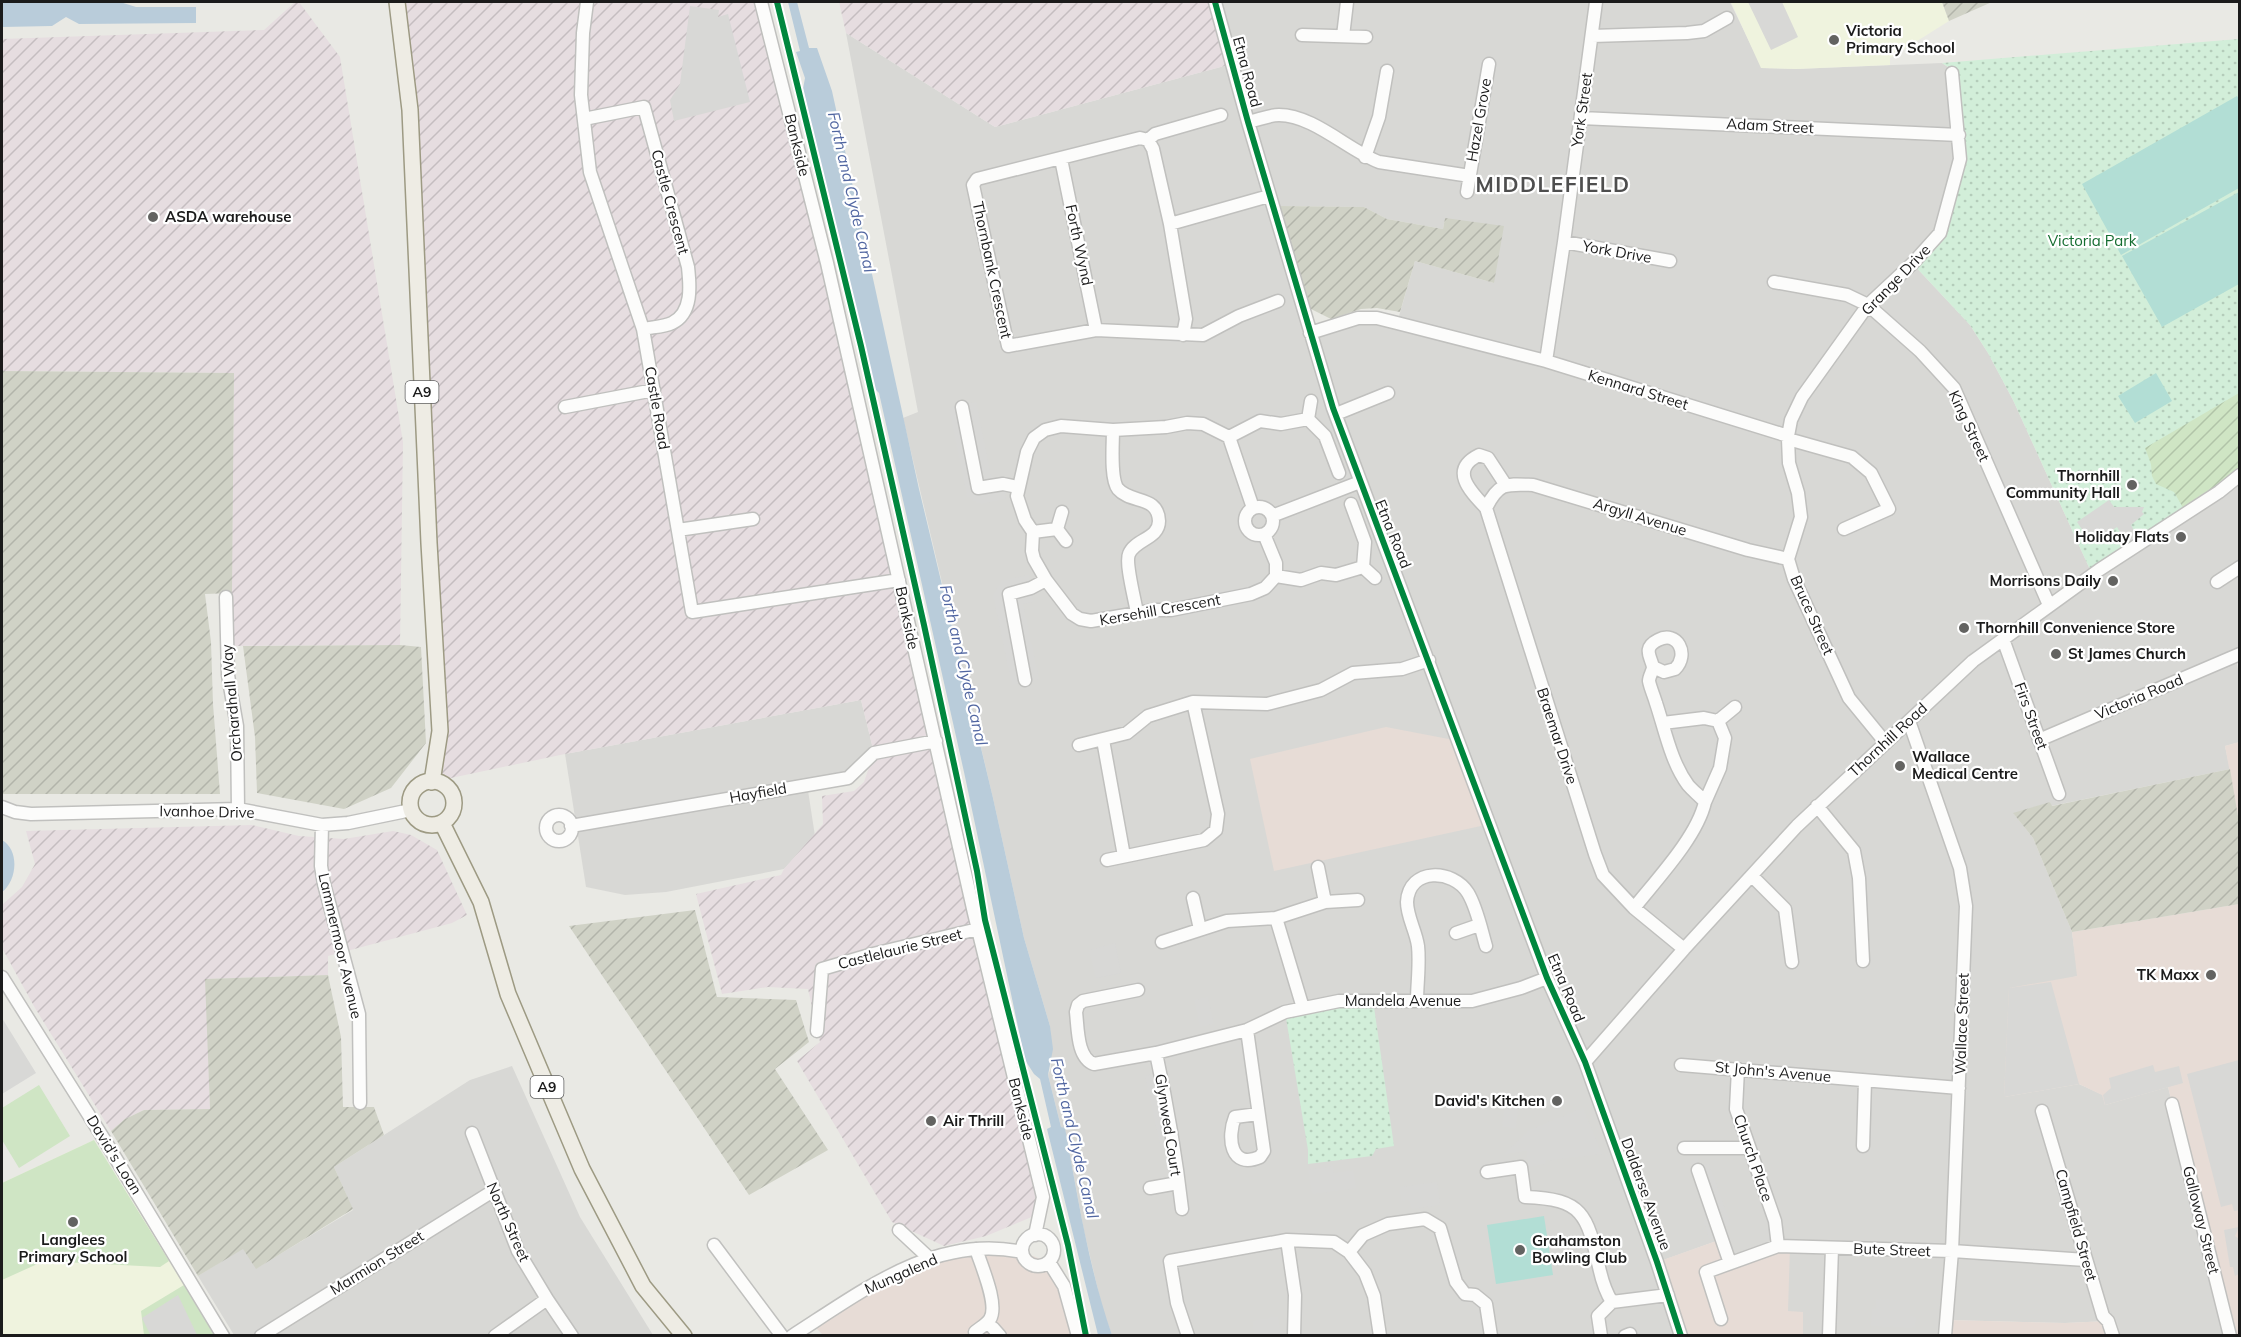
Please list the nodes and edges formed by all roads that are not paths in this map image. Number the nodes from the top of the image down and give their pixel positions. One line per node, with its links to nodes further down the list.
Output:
1 (397, 2): 90 (main road, A9)
2 (588, 2): 17 (street, Castle Road)
3 (761, 2): 69 (street, Bankside)
4 (1215, 2): 18 (street, Etna Road)
5 (1347, 2): 9 (street)
6 (1596, 2): 10 (street, York Street)
7 (1727, 18): 10 (street)
8 (1302, 36): 9 (street)
9 (1343, 36): 11 (street)
10 (1592, 36): 16 (street, York Street)
11 (1366, 37)
12 (1489, 64): 23 (street, Hazel Grove)
13 (1387, 71): 21 (street)
14 (1952, 73): 19 (street, Grange Drive)
15 (1221, 115): 20 (street)
16 (1581, 118): 19 (street, Adam Street); 27 (street, York Street)
17 (584, 119): 32 (street, Castle Road); 32 (street, Castle Crescent)
18 (1248, 122): 21 (street, Hazel Grove); 25 (street, Etna Road)
19 (1959, 135): 31 (street, Grange Drive)
20 (1148, 140): 22 (street); 26 (street)
21 (1365, 157): 23 (street, Hazel Grove)
22 (1061, 159): 33 (street, Forth Wynd); 33 (street, Thornbank Crescent)
23 (1470, 176): 24 (street, Hazel Grove)
24 (1467, 192)
25 (1269, 196): 26 (street); 34 (street, Etna Road)
26 (1170, 224): 35 (street)
27 (1564, 242): 28 (street, York Drive); 36 (street, York Street)
28 (1670, 261)
29 (1774, 282): 31 (street, King Street)
30 (1278, 301): 35 (street)
31 (1868, 305): 46 (street, Grange Drive); 73 (street, King Street)
32 (643, 329): 37 (street, Castle Road)
33 (1096, 330): 35 (street)
34 (1310, 333): 36 (street, Kennard Street); 42 (street, Etna Road)
35 (1183, 335)
36 (1546, 361): 46 (street, Kennard Street)
37 (654, 390): 40 (street); 60 (street, Castle Road)
38 (1388, 393): 42 (street)
39 (1311, 401): 43 (street)
40 (565, 406)
41 (962, 407): 51 (street)
42 (1335, 414): 49 (street, Etna Road)
43 (1308, 419): 45 (street); 47 (street)
44 (1113, 430): 45 (street, Kersehill Crescent); 51 (street, Kersehill Crescent); 74 (street)
45 (1229, 437): 53 (street)
46 (1788, 438): 59 (street, Kennard Street); 64 (street, Bruce Street)
47 (1339, 473)
48 (2240, 475): 73 (street, Thornhill Road)
49 (1360, 482): 56 (street); 77 (street, Etna Road)
50 (1505, 484): 54 (street); 54 (street); 64 (street, Argyll Avenue)
51 (1018, 487): 61 (street, Kersehill Crescent)
52 (1351, 504): 65 (street)
53 (1253, 508): 56 (street); 62 (street)
54 (1486, 508): 107 (street, Braemar Drive)
55 (1062, 512): 58 (street)
56 (1272, 516): 62 (street)
57 (753, 519): 60 (street)
58 (1057, 529): 61 (street); 63 (street)
59 (1844, 529)
60 (678, 531): 69 (street, Castle Road)
61 (1033, 532): 70 (street, Kersehill Crescent)
62 (1264, 534): 67 (street)
63 (1066, 541)
64 (1788, 559): 88 (street, Bruce Street)
65 (1363, 567): 67 (street); 68 (street)
66 (2240, 567): 71 (street)
67 (1276, 576): 74 (street, Kersehill Crescent)
68 (1375, 578)
69 (899, 580): 87 (street, Bankside)
70 (1046, 580): 74 (street, Kersehill Crescent); 79 (street)
71 (2217, 582)
72 (226, 597): 95 (street, Orchardhall Way)
73 (2049, 605): 75 (street, Thornhill Road)
74 (1137, 613)
75 (2003, 639): 83 (street, Thornhill Road); 86 (street, Firs Street)
76 (2240, 654): 86 (street, Victoria Road)
77 (1429, 660): 80 (street); 119 (street, Etna Road)
78 (1653, 667): 84 (street)
79 (1025, 680)
80 (1193, 702): 85 (street); 100 (street)
81 (1735, 706): 82 (street)
82 (1718, 721): 84 (street); 92 (street)
83 (1909, 721): 88 (street, Thornhill Road); 130 (street, Wallace Street)
84 (1663, 723): 92 (street)
85 (1103, 740): 89 (street); 100 (street)
86 (2039, 740): 91 (street, Firs Street)
87 (936, 741): 99 (street, Hayfield); 110 (street, Bankside)
88 (1885, 742): 93 (street, Thornhill Road)
89 (1079, 745)
90 (432, 782): 96 (main road); 97 (main road)
91 (2059, 794)
92 (1705, 802): 107 (street)
93 (1817, 806): 103 (street, Thornhill Road); 116 (street)
94 (2, 807): 95 (street, Ivanhoe Drive)
95 (238, 809): 98 (street, Ivanhoe Drive)
96 (411, 810): 97 (main road); 98 (street, Ivanhoe Drive)
97 (442, 823): 168 (main road, A9)
98 (322, 825): 131 (street, Lammermoor Avenue)
99 (571, 826)
100 (1124, 856): 101 (street)
101 (1107, 860)
102 (1318, 867): 106 (street)
103 (1752, 876): 115 (street, Thornhill Road); 117 (street)
104 (1192, 898): 111 (street)
105 (1358, 900): 106 (street)
106 (1325, 902): 108 (street)
107 (1634, 908): 115 (street, Braemar Drive)
108 (1276, 918): 111 (street); 122 (street)
109 (1479, 925): 112 (street); 114 (street); 121 (street)
110 (978, 929): 124 (street, Castlelaurie Street); 146 (street, Bankside)
111 (1200, 929): 113 (street)
112 (1456, 933)
113 (1162, 942)
114 (1486, 946)
115 (1684, 949): 126 (street, Thornhill Road)
116 (1863, 961)
117 (1792, 962)
118 (2, 976): 164 (street, David's Loan)
119 (1547, 978): 121 (street, Mandela Avenue); 126 (street, Etna Road)
120 (1138, 990): 125 (street, Glynwed Court)
121 (1417, 1001): 122 (street, Mandela Avenue)
122 (1303, 1008): 123 (street, Mandela Avenue)
123 (1247, 1030): 125 (street, Mandela Avenue); 134 (street)
124 (817, 1031)
125 (1156, 1053): 141 (street, Glynwed Court)
126 (1586, 1062): 159 (street, Dalderse Avenue)
127 (1681, 1065): 128 (street, St John's Avenue)
128 (1738, 1069): 129 (street, St John's Avenue); 138 (street, Church Place)
129 (1865, 1081): 130 (street, St John's Avenue); 136 (street)
130 (1959, 1088): 152 (street, Wallace Street)
131 (360, 1103)
132 (2172, 1104): 181 (street, Galloway Street)
133 (2042, 1112): 156 (street, Campfield Street)
134 (1258, 1114)
135 (472, 1133): 143 (street, North Street)
136 (1863, 1146)
137 (1684, 1148): 138 (street)
138 (1749, 1148): 149 (street, Church Place)
139 (1698, 1170): 158 (street)
140 (1487, 1172): 161 (street)
141 (1178, 1183): 142 (street); 144 (street, Glynwed Court)
142 (1150, 1188)
143 (493, 1191): 160 (street, North Street); 165 (street, Marmion Street)
144 (1182, 1209)
145 (899, 1230): 155 (street)
146 (1035, 1235): 153 (street); 157 (street)
147 (1287, 1240): 154 (street); 172 (street); 173 (street)
148 (714, 1245): 169 (street)
149 (1779, 1246): 150 (street, Bute Street); 158 (street, Bute Street)
150 (1832, 1248): 152 (street, Bute Street); 178 (street, Bute Street)
151 (976, 1249): 153 (street, Mungalend); 155 (street, Mungalend); 163 (street)
152 (1952, 1251): 156 (street, Bute Street); 179 (street, Wallace Street)
153 (1022, 1252): 157 (street)
154 (1349, 1252): 174 (street); 175 (street)
155 (929, 1258): 170 (street, Mungalend)
156 (2086, 1260): 180 (street, Campfield Street)
157 (1049, 1262): 171 (street)
158 (1730, 1263): 162 (street, Bute Street)
159 (1668, 1295): 161 (street); 177 (street, Dalderse Avenue)
160 (547, 1299): 166 (street); 167 (street, North Street)
161 (1612, 1302): 176 (street)
162 (1721, 1319)
163 (975, 1332)
164 (223, 1335)
165 (261, 1335)
166 (495, 1335)
167 (572, 1335)
168 (684, 1335)
169 (782, 1335)
170 (792, 1335)
171 (1078, 1335)
172 (1188, 1335)
173 (1294, 1335)
174 (1380, 1335)
175 (1491, 1335)
176 (1601, 1335)
177 (1681, 1335)
178 (1829, 1335)
179 (1945, 1335)
180 (2113, 1335)
181 (2230, 1335)

